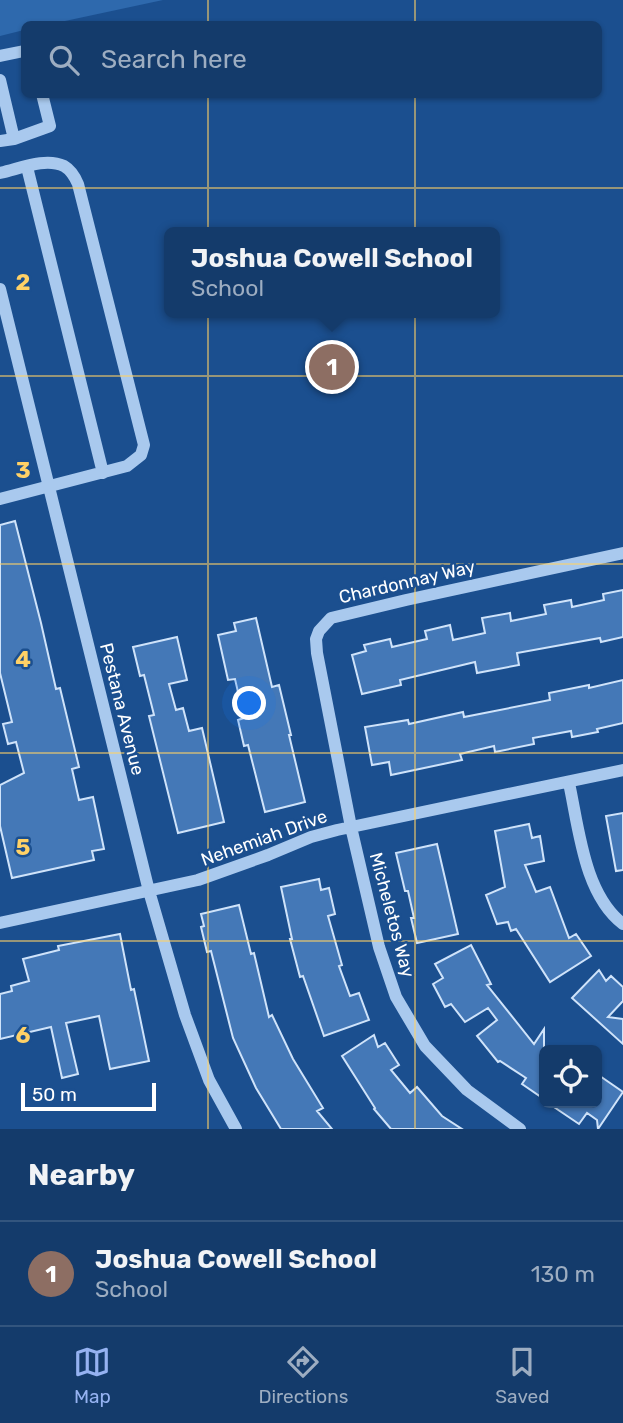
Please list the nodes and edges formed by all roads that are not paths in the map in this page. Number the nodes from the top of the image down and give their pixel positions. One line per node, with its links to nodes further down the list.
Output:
1 (21, 52): 2 (street)
2 (0, 56)
3 (0, 80): 5 (street)
4 (43, 98): 5 (street)
5 (14, 139): 6 (street)
6 (0, 141)
7 (27, 167): 8 (street); 10 (street); 10 (street)
8 (0, 173)
9 (0, 289): 11 (street, Pestana Avenue)
10 (103, 472): 11 (street)
11 (50, 487): 12 (street); 17 (street, Pestana Avenue)
12 (0, 499)
13 (623, 553): 16 (street, Chardonnay Way)
14 (623, 770): 15 (street, Nehemiah Drive)
15 (569, 783): 16 (street, Nehemiah Drive); 19 (street)
16 (351, 827): 17 (street, Nehemiah Drive); 21 (street, Micheletos Way)
17 (149, 891): 18 (street, Nehemiah Drive); 20 (street, Pestana Avenue)
18 (0, 923)
19 (623, 924)
20 (236, 1129)
21 (520, 1129)

